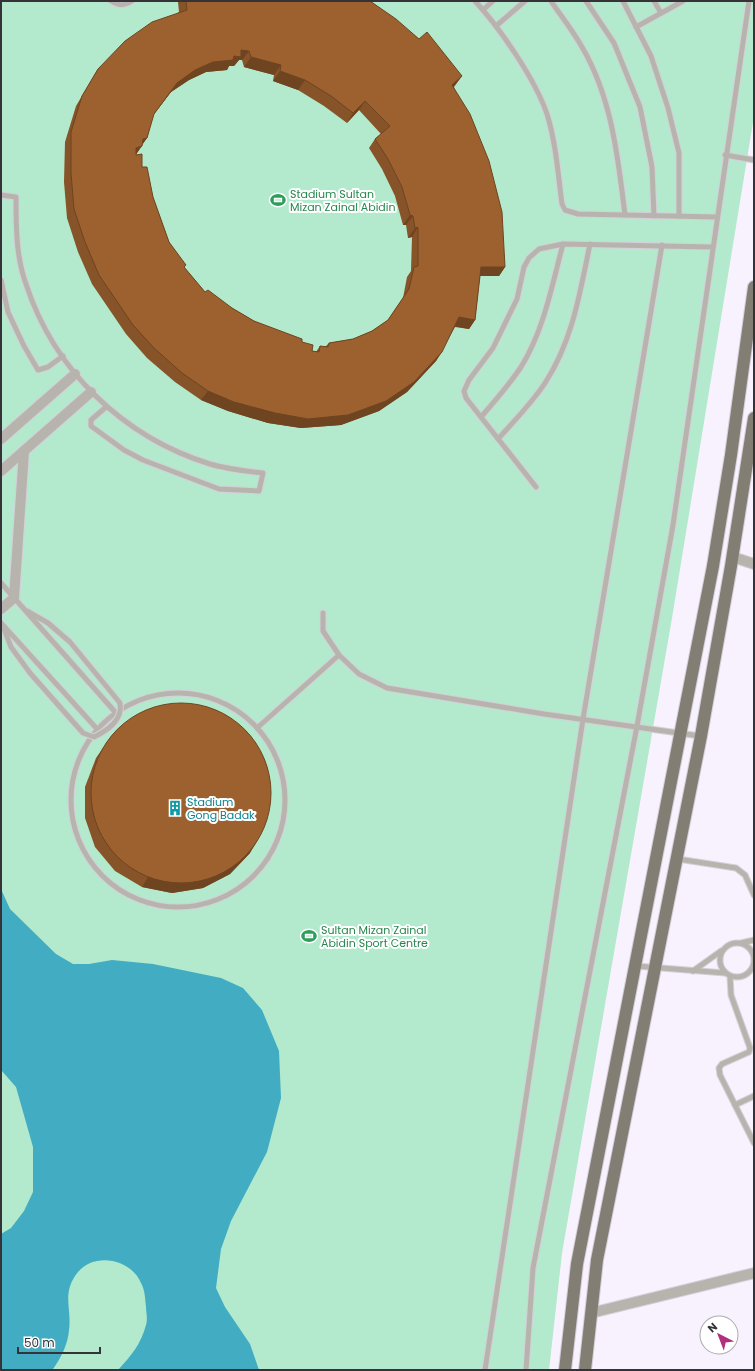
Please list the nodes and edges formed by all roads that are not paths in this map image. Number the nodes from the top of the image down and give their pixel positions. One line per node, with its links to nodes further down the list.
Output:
1 (111, 1): 2 (lane)
2 (132, 1)
3 (475, 1): 12 (lane)
4 (493, 1): 12 (lane)
5 (525, 1): 14 (lane)
6 (551, 1): 19 (lane)
7 (586, 1): 20 (lane)
8 (623, 1): 15 (lane)
9 (654, 1): 13 (lane)
10 (683, 1): 13 (lane)
11 (749, 1): 16 (lane)
12 (483, 10): 14 (lane)
13 (660, 13): 15 (lane)
14 (496, 26): 19 (lane)
15 (636, 26): 21 (lane)
16 (725, 156): 17 (lane); 22 (lane)
17 (754, 160)
18 (1, 195): 29 (lane)
19 (625, 215): 20 (lane)
20 (654, 216): 21 (lane)
21 (679, 216): 22 (lane)
22 (717, 217): 26 (lane)
23 (563, 244): 24 (lane); 33 (lane); 33 (lane)
24 (590, 244): 25 (lane); 36 (lane)
25 (662, 245): 26 (lane); 50 (lane)
26 (712, 247): 51 (lane)
27 (1, 280): 29 (lane)
28 (754, 287): 54 (main road)
29 (63, 356): 30 (lane)
30 (75, 374): 31 (lane); 35 (street)
31 (90, 392): 32 (lane); 37 (street)
32 (106, 407): 32 (lane)
33 (481, 417): 36 (lane)
34 (754, 418): 40 (main road)
35 (3, 436)
36 (498, 439): 39 (lane)
37 (24, 451): 38 (street); 43 (street)
38 (1, 471)
39 (536, 487)
40 (733, 557): 41 (street); 55 (main road)
41 (754, 564)
42 (1, 583): 43 (lane)
43 (14, 598): 44 (lane); 45 (street)
44 (22, 608): 47 (lane, bridge); 49 (lane)
45 (1, 609)
46 (323, 613): 48 (lane)
47 (2, 623): 53 (lane)
48 (339, 655): 50 (lane); 52 (lane)
49 (116, 713): 52 (lane); 53 (lane)
50 (583, 719): 51 (lane); 72 (lane)
51 (637, 726): 54 (lane); 73 (lane)
52 (257, 728): 53 (lane)
53 (98, 730)
54 (682, 732): 55 (lane); 61 (main road)
55 (701, 736): 56 (main road)
56 (678, 859): 57 (lane); 62 (main road)
57 (754, 895)
58 (754, 940): 59 (lane)
59 (740, 943): 60 (lane); 63 (lane)
60 (723, 950): 64 (lane); 65 (lane)
61 (636, 966): 62 (lane); 74 (main road)
62 (655, 969): 64 (lane); 71 (main road)
63 (753, 970): 66 (lane)
64 (693, 971): 65 (lane)
65 (725, 973): 66 (lane)
66 (730, 976): 68 (lane)
67 (754, 1096): 68 (lane)
68 (735, 1106): 69 (lane)
69 (754, 1142)
70 (754, 1273): 71 (street)
71 (591, 1314): 75 (main road)
72 (484, 1370)
73 (526, 1370)
74 (565, 1370)
75 (585, 1370)

